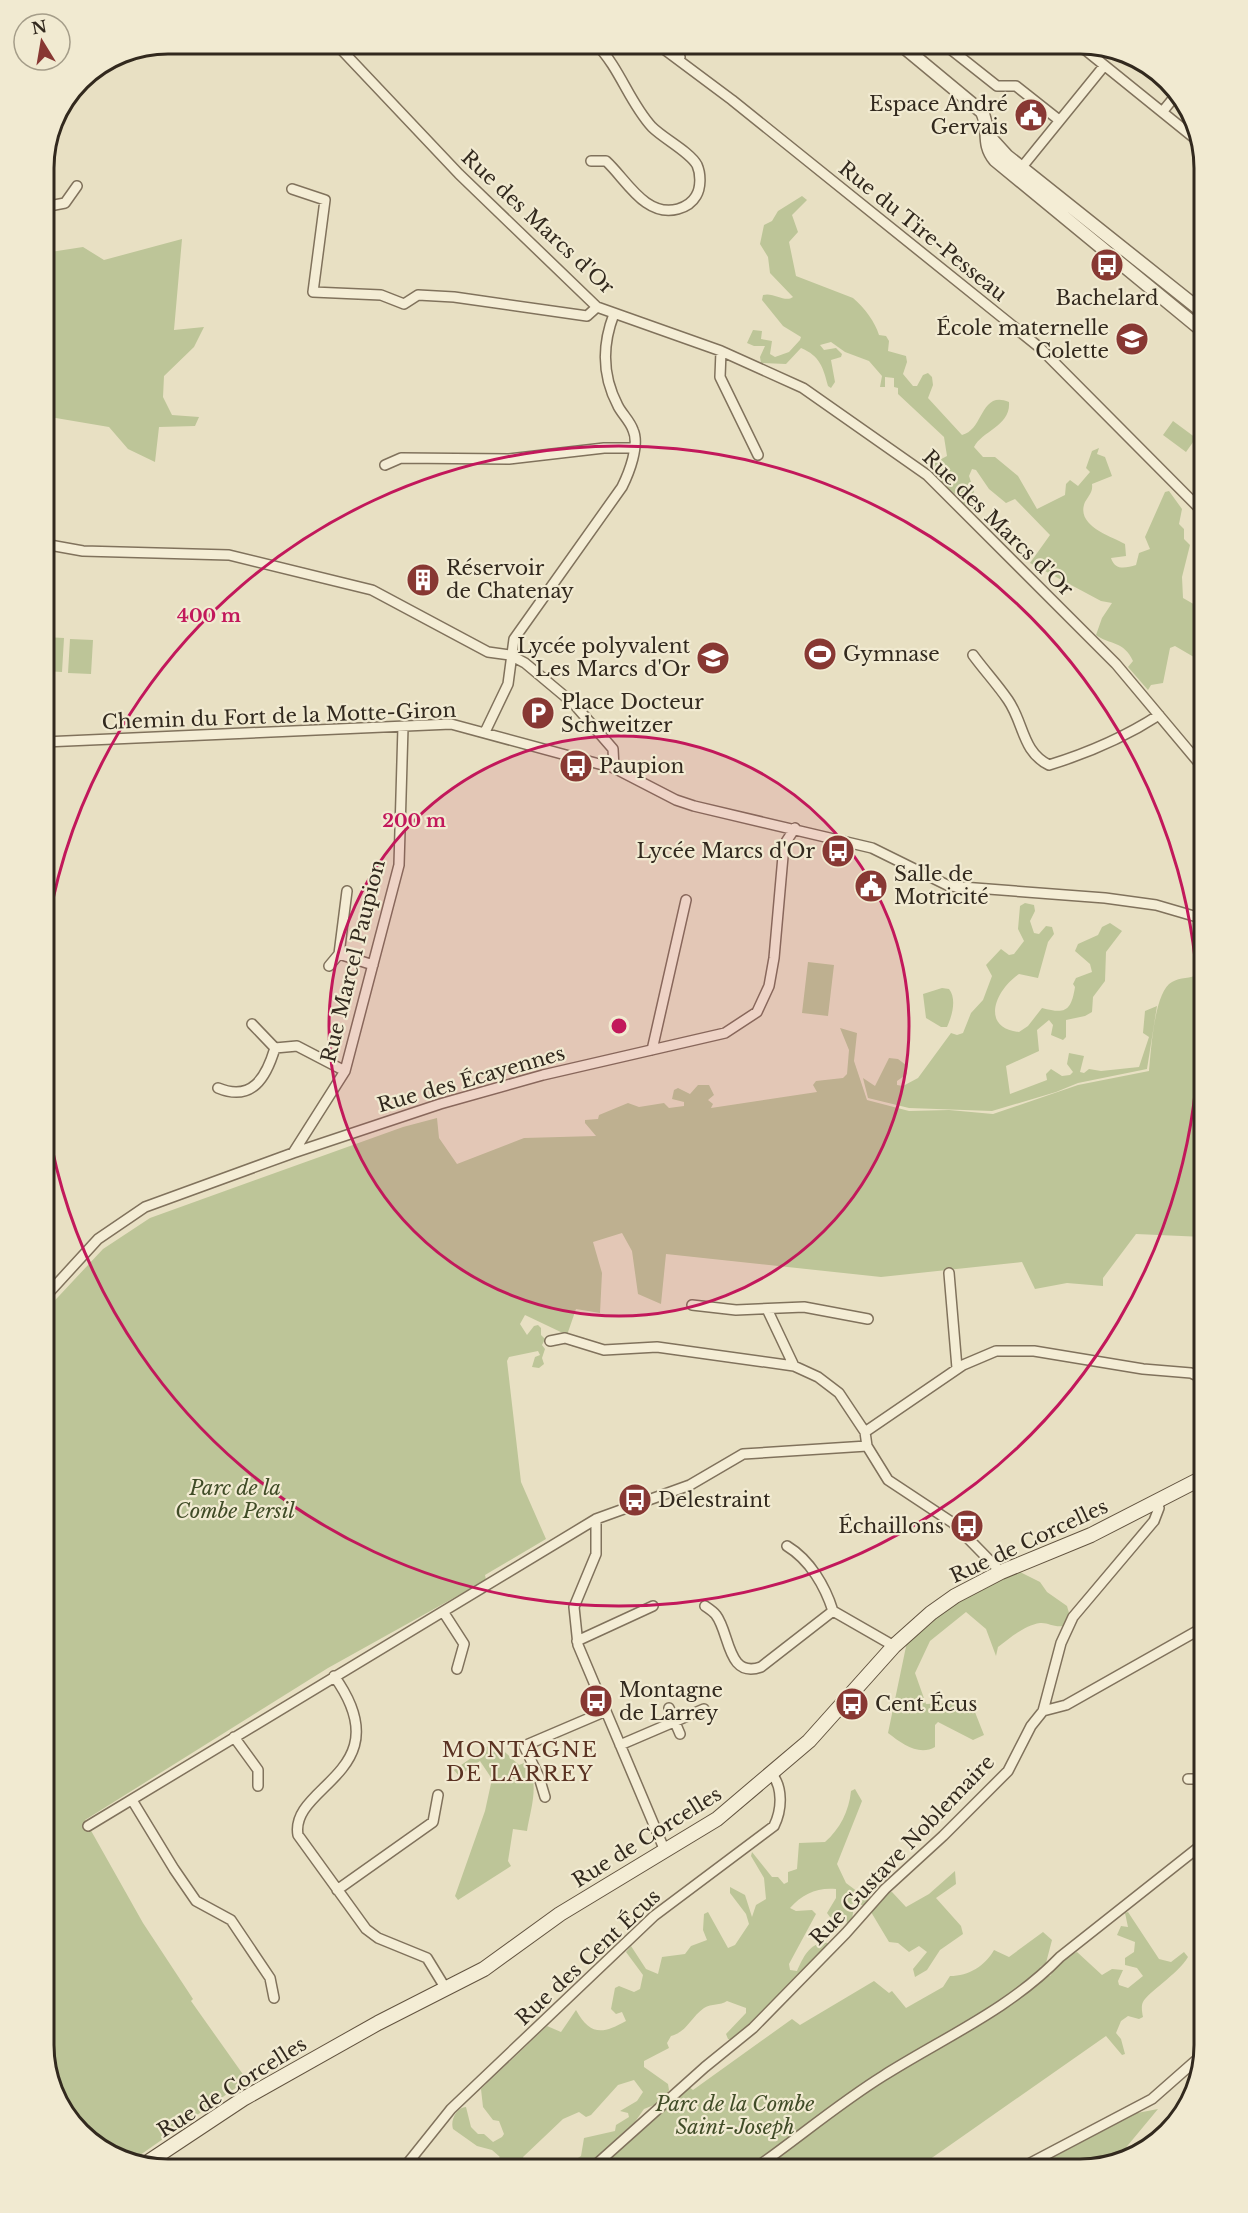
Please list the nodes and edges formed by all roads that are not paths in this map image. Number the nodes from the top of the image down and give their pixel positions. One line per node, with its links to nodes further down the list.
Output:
1 (345, 54): 20 (street, Rue des Marcs d'Or)
2 (605, 54): 14 (street)
3 (672, 54): 8 (street, Rue du Tire-Pesseau)
4 (679, 54): 8 (street, Rue du Tire-Pesseau)
5 (912, 54): 15 (street)
6 (957, 54): 12 (street)
7 (1090, 54): 9 (street)
8 (686, 64): 27 (street, Rue du Tire-Pesseau)
9 (1104, 66): 11 (street); 12 (street)
10 (1172, 100): 11 (street)
11 (1163, 111): 13 (street)
12 (1059, 120): 15 (street)
13 (1188, 133)
14 (591, 161)
15 (1019, 172): 19 (street); 22 (street)
16 (77, 186): 18 (street)
17 (292, 189): 20 (street)
18 (54, 206)
19 (1194, 305)
20 (597, 307): 21 (street, Rue des Marcs d'Or)
21 (614, 314): 23 (street, Rue des Marcs d'Or); 24 (street)
22 (1194, 323)
23 (722, 351): 25 (street); 31 (street, Rue des Marcs d'Or)
24 (633, 448): 26 (street); 29 (street)
25 (758, 455)
26 (385, 465)
27 (1194, 503)
28 (54, 546): 29 (street)
29 (510, 655): 33 (street); 36 (street)
30 (973, 655): 31 (street)
31 (1159, 715): 35 (street, Rue des Marcs d'Or)
32 (403, 728): 33 (street, Chemin du Fort de la Motte-Giron); 34 (street, Chemin du Fort de la Motte-Giron); 42 (street, Rue Marcel Paupion)
33 (485, 732): 36 (street, Chemin du Fort de la Motte-Giron)
34 (54, 742)
35 (1194, 761)
36 (614, 768): 37 (street, Chemin du Fort de la Motte-Giron)
37 (795, 828): 40 (street, Chemin du Fort de la Motte-Giron); 46 (street, Rue des Écayennes)
38 (347, 891): 41 (street)
39 (686, 900): 46 (street)
40 (1194, 916)
41 (339, 954): 42 (street); 43 (street)
42 (373, 964): 47 (street, Rue Marcel Paupion)
43 (328, 966)
44 (252, 1024): 45 (street)
45 (275, 1048): 47 (street); 48 (street)
46 (652, 1050): 49 (street, Rue des Écayennes)
47 (345, 1071): 49 (street, Rue Marcel Paupion)
48 (218, 1088)
49 (293, 1153): 51 (street, Rue des Écayennes)
50 (949, 1273): 57 (street)
51 (54, 1287)
52 (692, 1305): 53 (street)
53 (768, 1309): 54 (street); 56 (street)
54 (868, 1319)
55 (550, 1341): 56 (street)
56 (794, 1366): 59 (street)
57 (957, 1368): 58 (street); 59 (street)
58 (1194, 1374)
59 (865, 1432): 60 (street)
60 (867, 1446): 63 (street); 65 (street)
61 (1194, 1482): 62 (main road, Rue de Corcelles)
62 (1156, 1500): 65 (main road, Rue de Corcelles); 78 (street, Rue Gustave Noblemaire)
63 (596, 1520): 69 (street); 71 (street)
64 (787, 1546): 68 (street)
65 (1001, 1572): 72 (main road, Rue de Corcelles)
66 (654, 1606): 71 (street)
67 (705, 1606): 68 (street)
68 (833, 1611): 72 (street)
69 (444, 1612): 73 (street); 74 (street)
70 (1194, 1633): 78 (street)
71 (577, 1641): 77 (street)
72 (894, 1646): 83 (main road, Rue de Corcelles)
73 (457, 1669)
74 (334, 1676): 81 (street); 93 (street)
75 (669, 1708): 79 (street)
76 (704, 1708): 79 (street)
77 (606, 1711): 82 (street); 88 (street)
78 (1043, 1711): 99 (street, Rue Gustave Noblemaire)
79 (675, 1721): 80 (street); 82 (street)
80 (680, 1734)
81 (234, 1737): 86 (street); 89 (street)
82 (620, 1745): 91 (street)
83 (772, 1774): 91 (main road, Rue de Corcelles); 98 (street, Rue des Cent Écus)
84 (1188, 1779): 85 (street)
85 (1194, 1779)
86 (258, 1786)
87 (438, 1795): 93 (street)
88 (544, 1797)
89 (132, 1800): 90 (street); 95 (street)
90 (88, 1826)
91 (665, 1851): 94 (main road, Rue de Corcelles)
92 (1194, 1851): 100 (street)
93 (337, 1890): 94 (street)
94 (446, 1989): 97 (main road, Rue de Corcelles)
95 (274, 1998)
96 (1192, 2064): 101 (street)
97 (154, 2158)
98 (411, 2159)
99 (602, 2159)
100 (768, 2159)
101 (1038, 2159)

